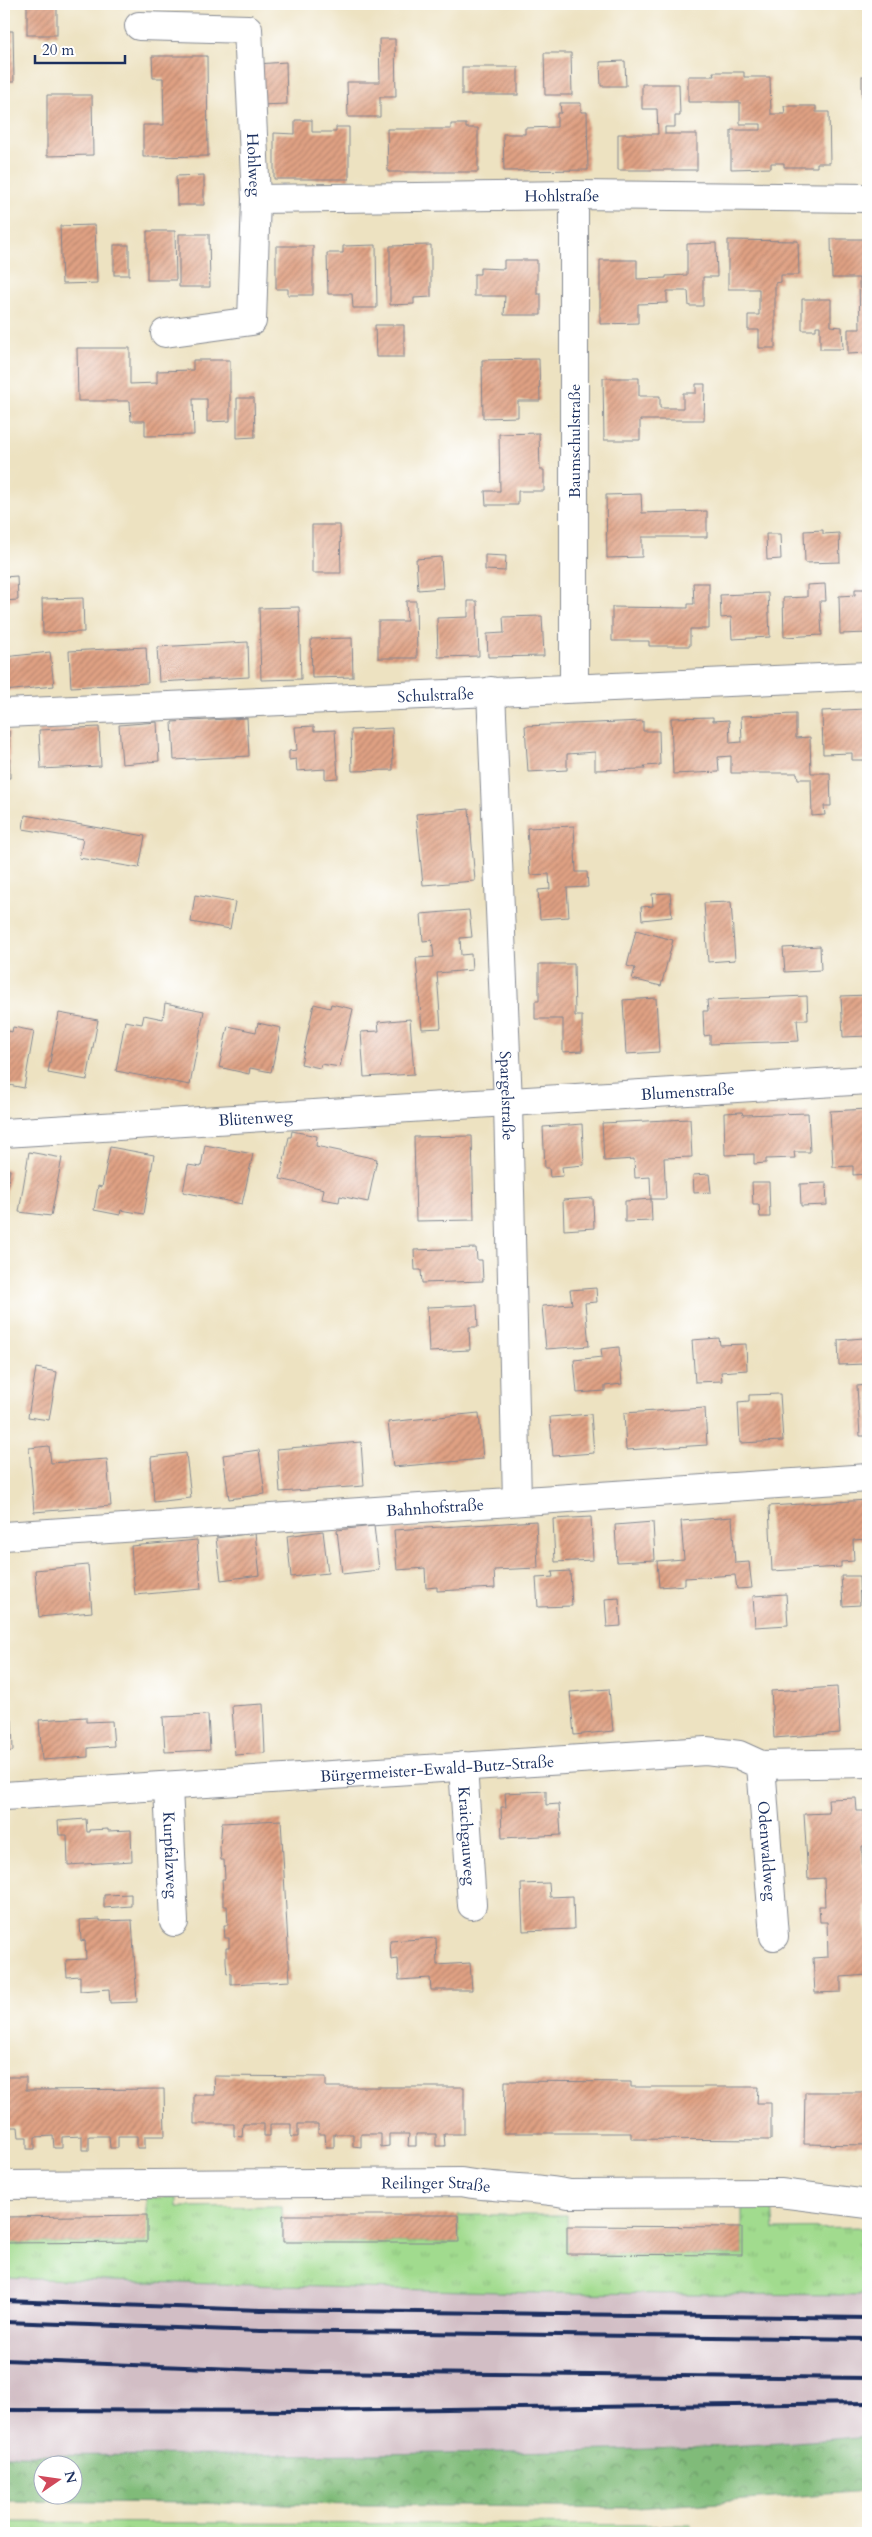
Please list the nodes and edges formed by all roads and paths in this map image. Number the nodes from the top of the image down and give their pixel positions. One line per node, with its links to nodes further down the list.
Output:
1 (139, 26): 4 (street, Hohlweg)
2 (574, 195): 3 (street, Hohlstraße); 4 (street, Hohlstraße); 7 (street, Baumschulstraße)
3 (868, 198)
4 (256, 200): 5 (street, Hohlweg)
5 (165, 333)
6 (868, 676): 7 (street, Schulstraße)
7 (574, 688): 8 (street, Schulstraße)
8 (491, 691): 9 (street, Schulstraße); 11 (street, Spargelstraße)
9 (4, 713)
10 (868, 1080): 11 (street, Blumenstraße)
11 (508, 1103): 12 (street, Blütenweg); 14 (street, Spargelstraße)
12 (4, 1134)
13 (868, 1478): 14 (street, Bahnhofstraße)
14 (517, 1501): 15 (street, Bahnhofstraße)
15 (4, 1536)
16 (868, 1763): 18 (street, Bürgermeister-Ewald-Butz-Straße)
17 (463, 1766): 18 (street, Bürgermeister-Ewald-Butz-Straße); 19 (street, Bürgermeister-Ewald-Butz-Straße); 21 (street, Kraichgauweg)
18 (761, 1766): 23 (street, Odenwaldweg)
19 (168, 1786): 20 (street, Bürgermeister-Ewald-Butz-Straße); 22 (street, Kurpfalzweg)
20 (4, 1796)
21 (472, 1904)
22 (174, 1922)
23 (774, 1936)
24 (4, 2185): 25 (street, Reilinger Straße)
25 (868, 2204)

